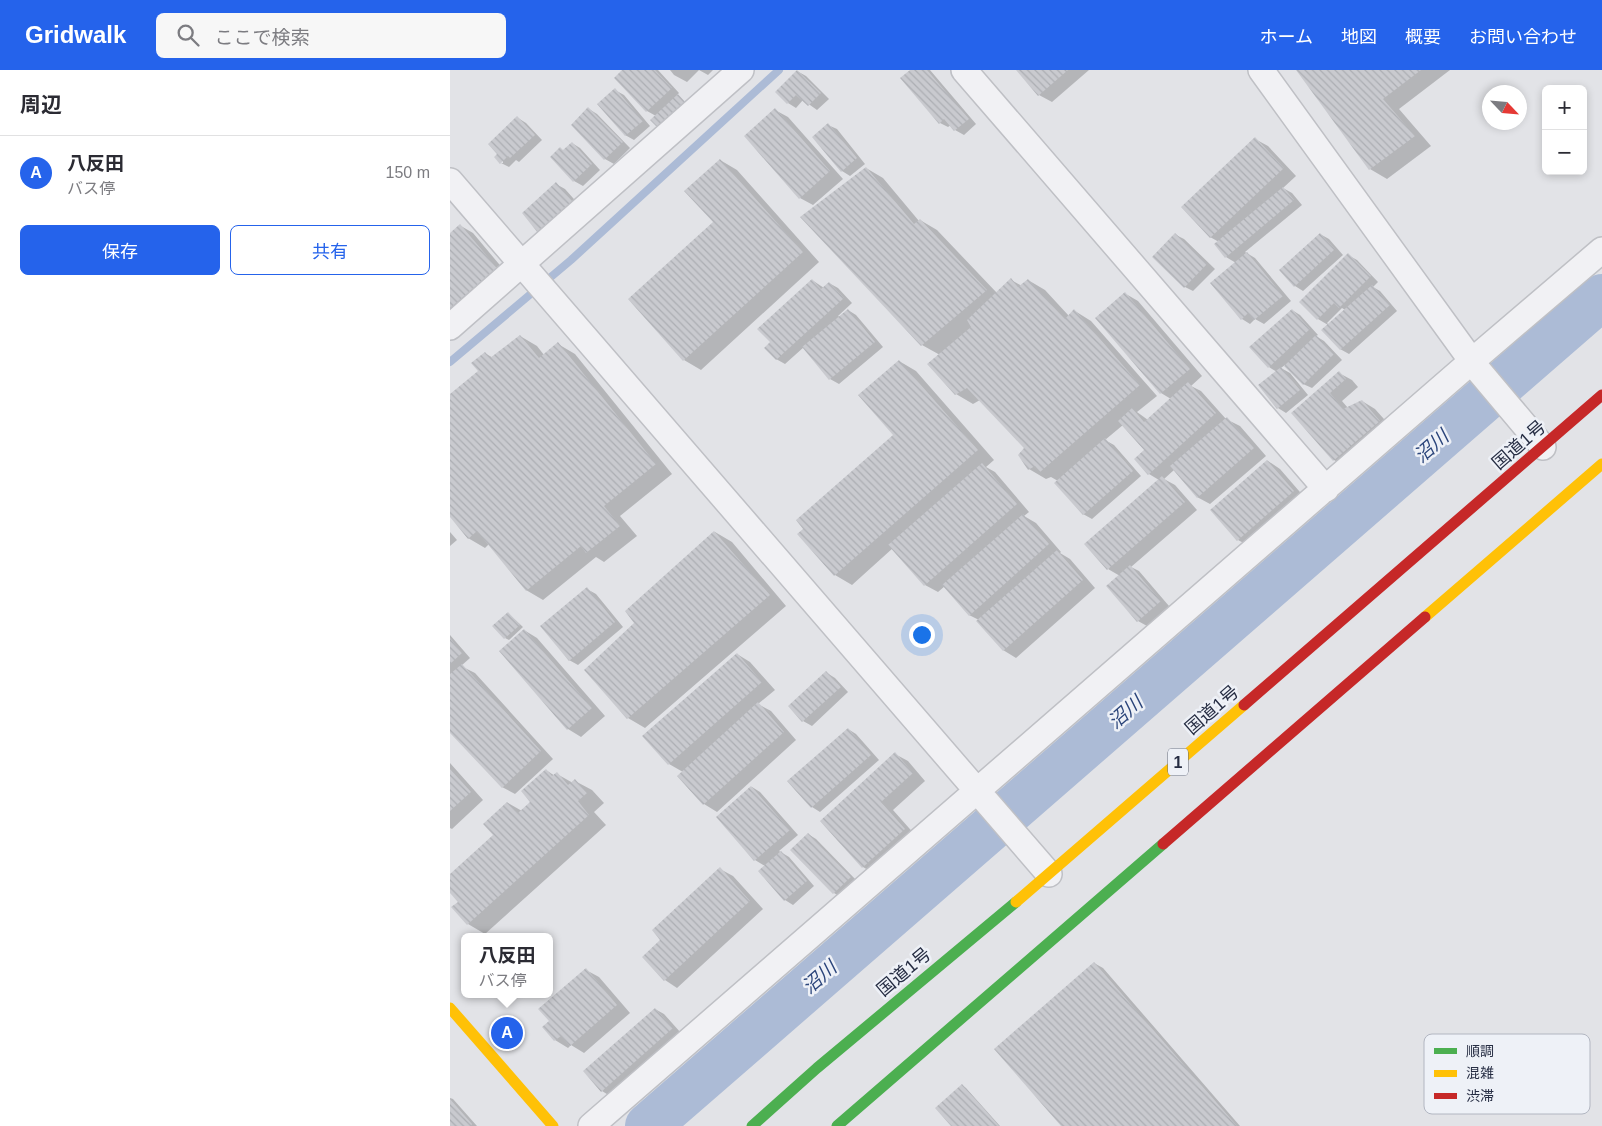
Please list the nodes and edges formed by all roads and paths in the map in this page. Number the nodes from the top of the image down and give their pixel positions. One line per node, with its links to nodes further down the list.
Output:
1 (741, 70): 6 (street)
2 (964, 70): 12 (street)
3 (1261, 70): 8 (street)
4 (450, 181): 6 (street)
5 (1602, 250): 8 (street)
6 (521, 264): 7 (street); 13 (street)
7 (450, 327)
8 (1475, 366): 10 (street); 12 (street)
9 (1602, 395): 10 (main road, 国道1号 / 1)
10 (1543, 447): 14 (main road, 国道1号 / 1)
11 (1602, 464): 19 (main road)
12 (1326, 488): 13 (street)
13 (982, 796): 14 (street); 17 (street)
14 (1049, 874): 18 (main road, 国道1号 / 1)
15 (450, 1008): 16 (main road)
16 (553, 1126)
17 (591, 1126)
18 (752, 1126)
19 (837, 1126)

